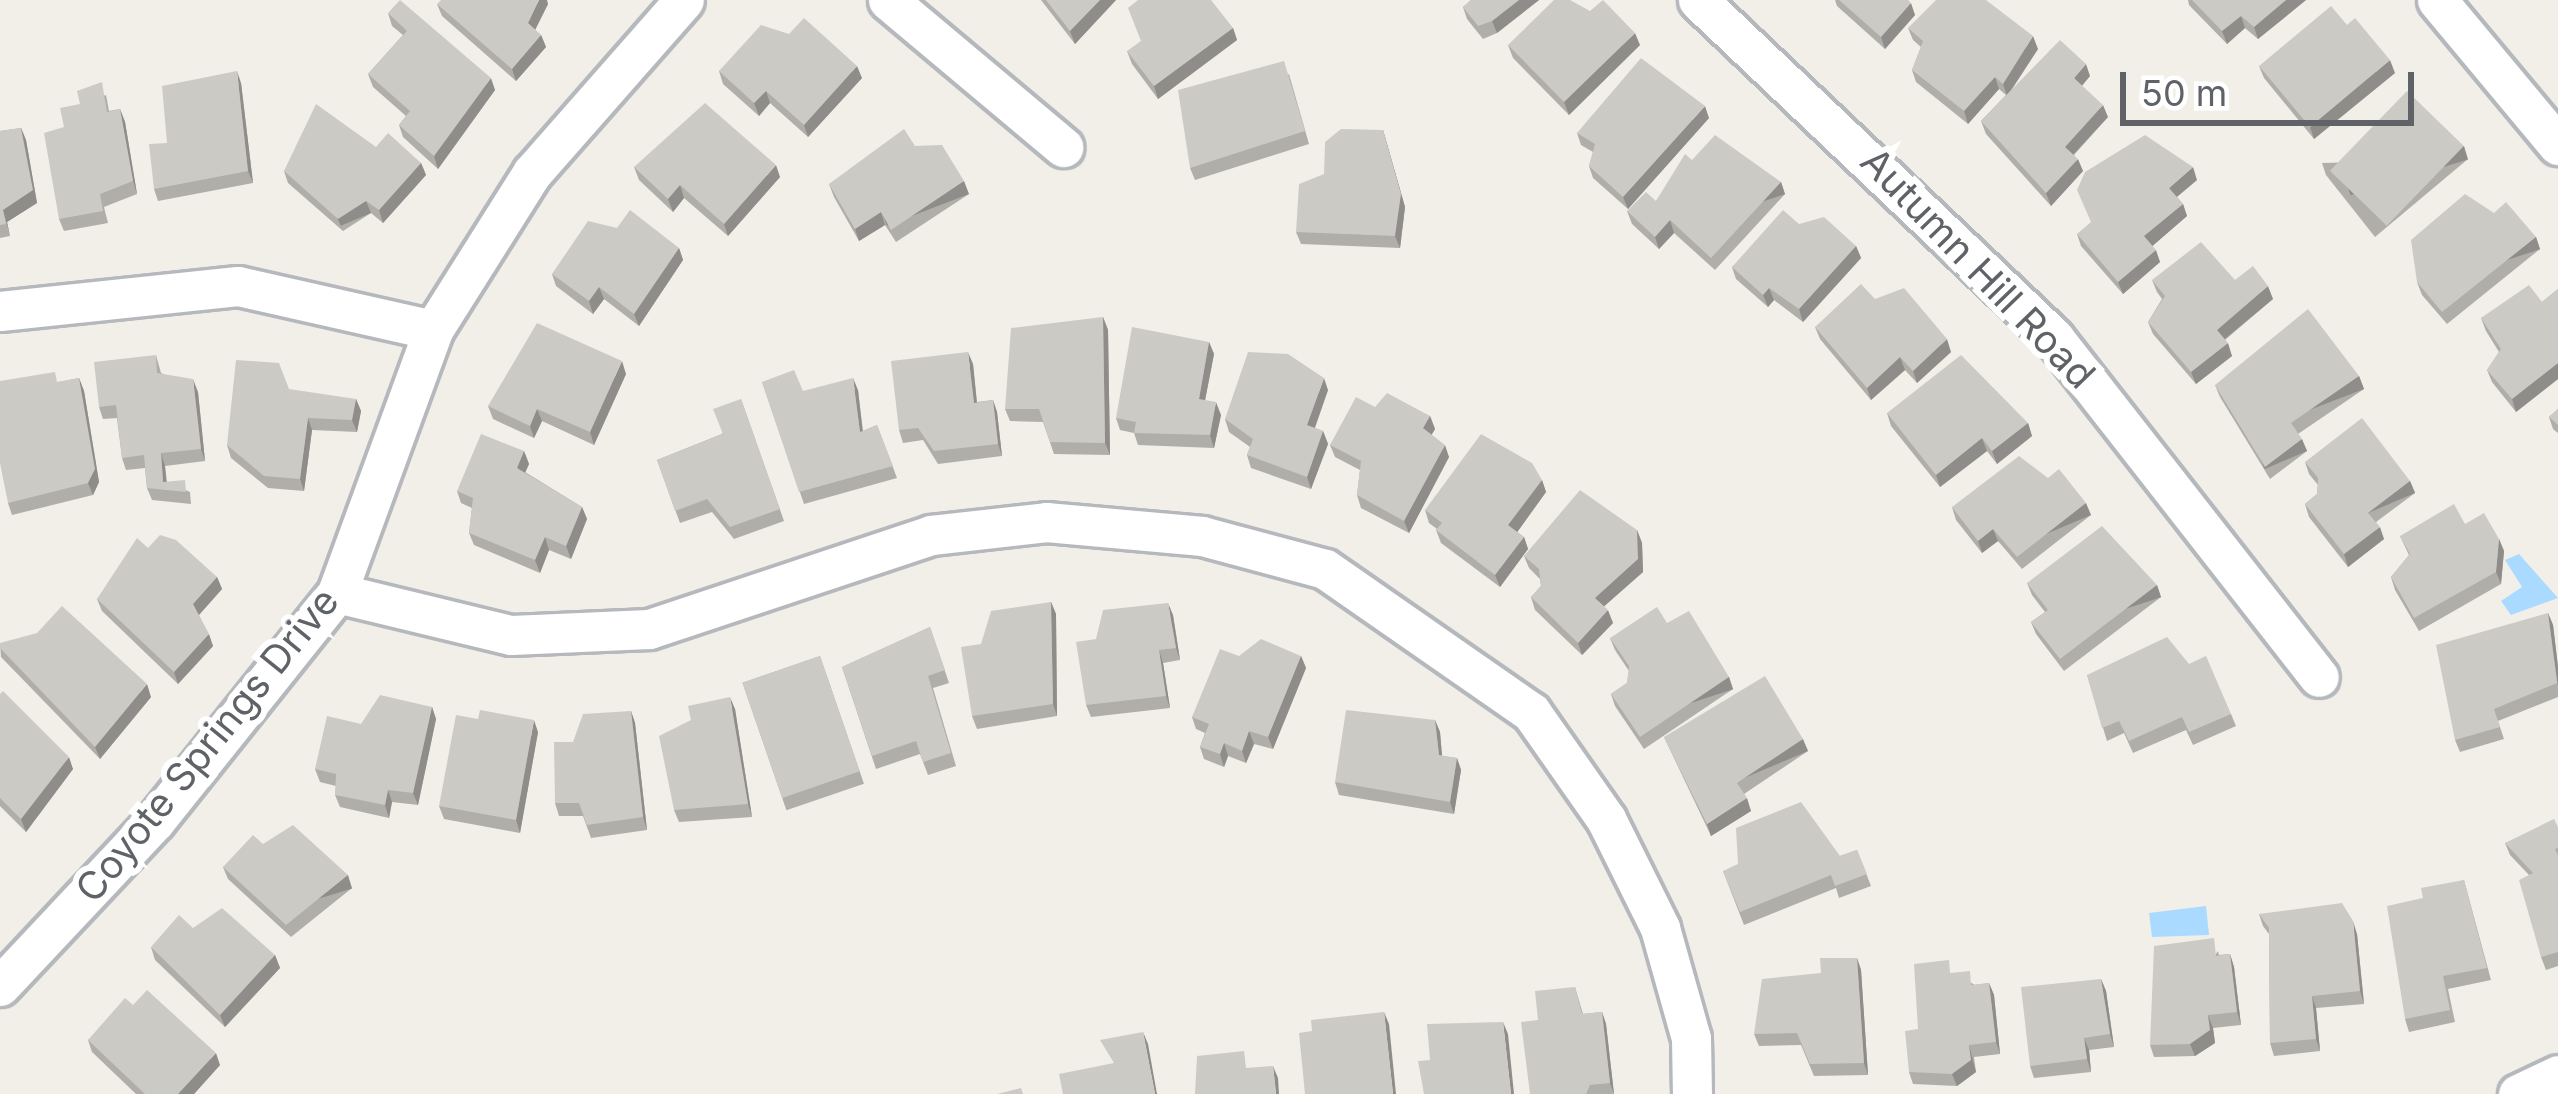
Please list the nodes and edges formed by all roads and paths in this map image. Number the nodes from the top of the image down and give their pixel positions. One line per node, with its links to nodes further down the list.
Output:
1 (684, 0): 8 (street, Coyote Springs Drive)
2 (888, 0): 6 (street)
3 (1698, 0): 10 (street, Autumn Hill Road)
4 (2437, 0): 5 (street)
5 (2558, 145)
6 (1063, 147)
7 (0, 310): 8 (street)
8 (434, 330): 9 (street, Coyote Springs Drive)
9 (337, 593): 11 (street, Coyote Springs Drive); 13 (street)
10 (2318, 677)
11 (0, 986)
12 (2558, 1075): 14 (street)
13 (1692, 1094)
14 (2518, 1094)

